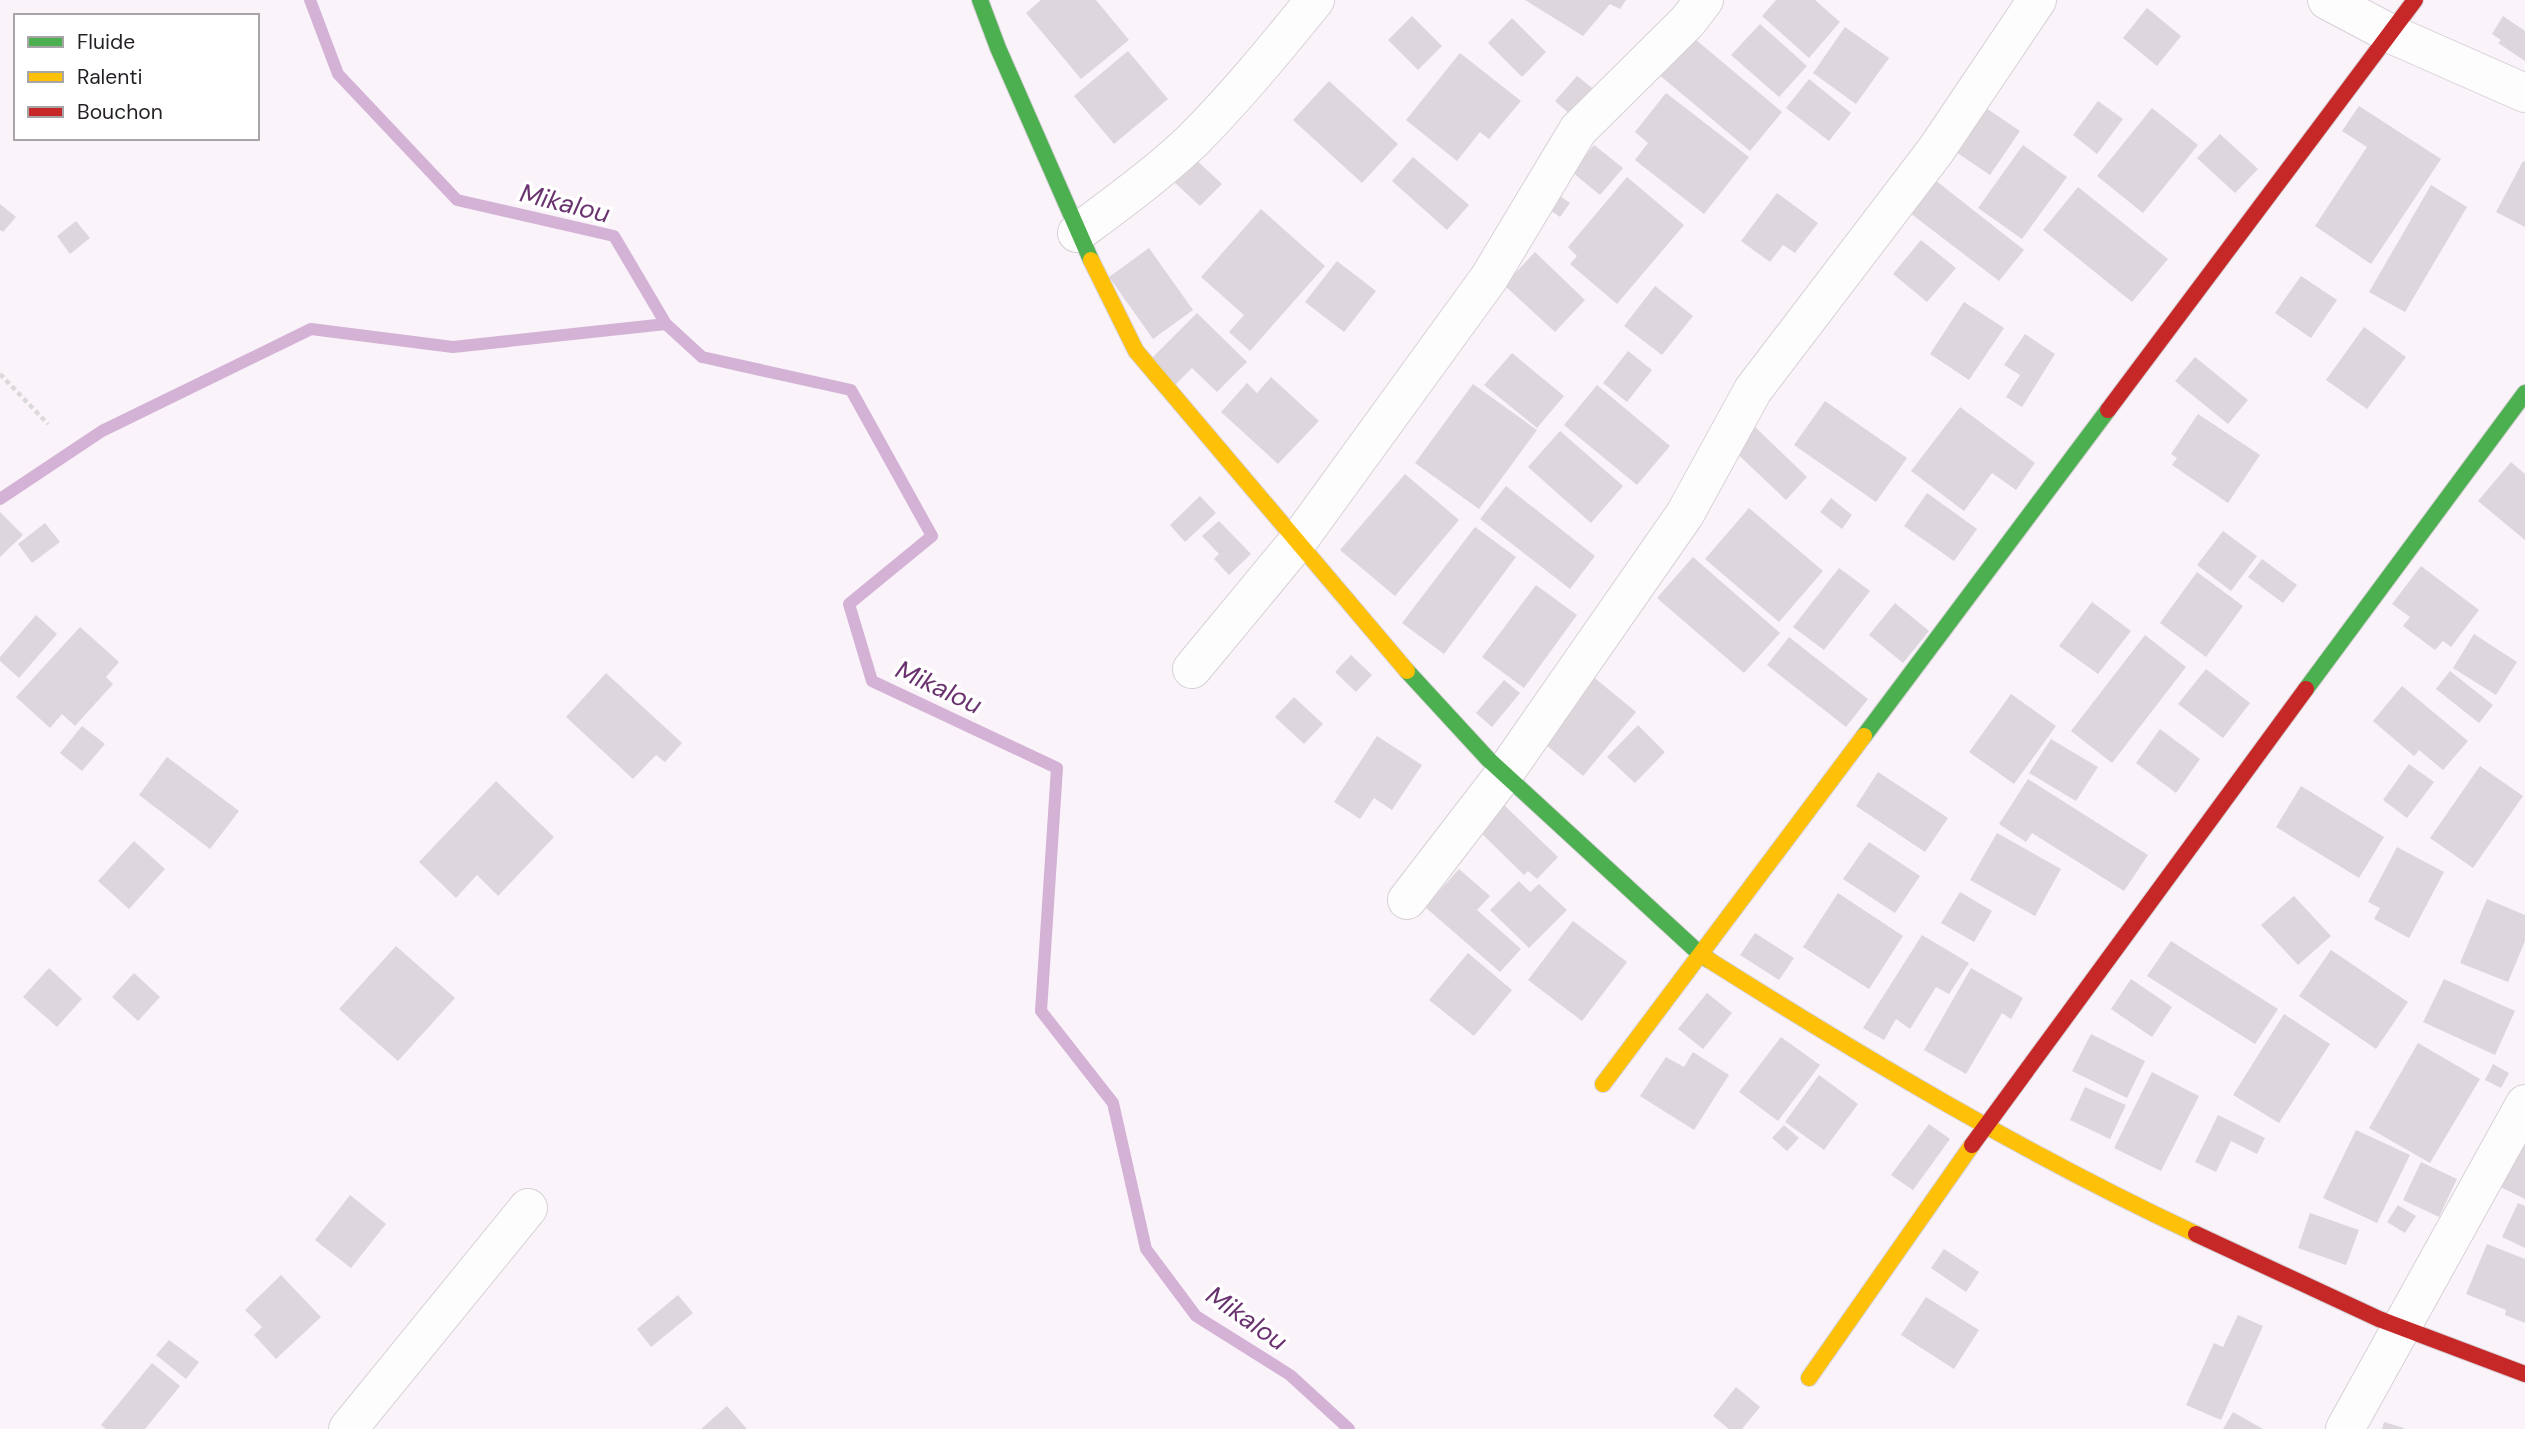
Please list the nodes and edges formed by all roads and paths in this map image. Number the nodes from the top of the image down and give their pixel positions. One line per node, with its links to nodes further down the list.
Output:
1 (980, 0): 9 (street)
2 (1315, 0): 9 (street)
3 (1704, 0): 13 (street)
4 (2037, 0): 15 (street)
5 (2327, 0): 7 (street)
6 (2415, 0): 7 (street)
7 (2391, 34): 8 (street); 17 (street)
8 (2525, 93)
9 (1077, 233): 13 (street)
10 (0, 373): 12 (path)
11 (2525, 393): 20 (street)
12 (48, 424)
13 (1298, 541): 14 (street); 15 (street)
14 (1192, 670)
15 (1504, 774): 16 (street); 17 (street)
16 (1407, 900)
17 (1700, 954): 18 (street); 20 (street)
18 (1603, 1084)
19 (2525, 1104): 22 (street)
20 (1986, 1125): 22 (street); 24 (street)
21 (528, 1208): 25 (street)
22 (2400, 1327): 23 (street); 26 (street)
23 (2525, 1374)
24 (1809, 1378)
25 (348, 1429)
26 (2345, 1429)

